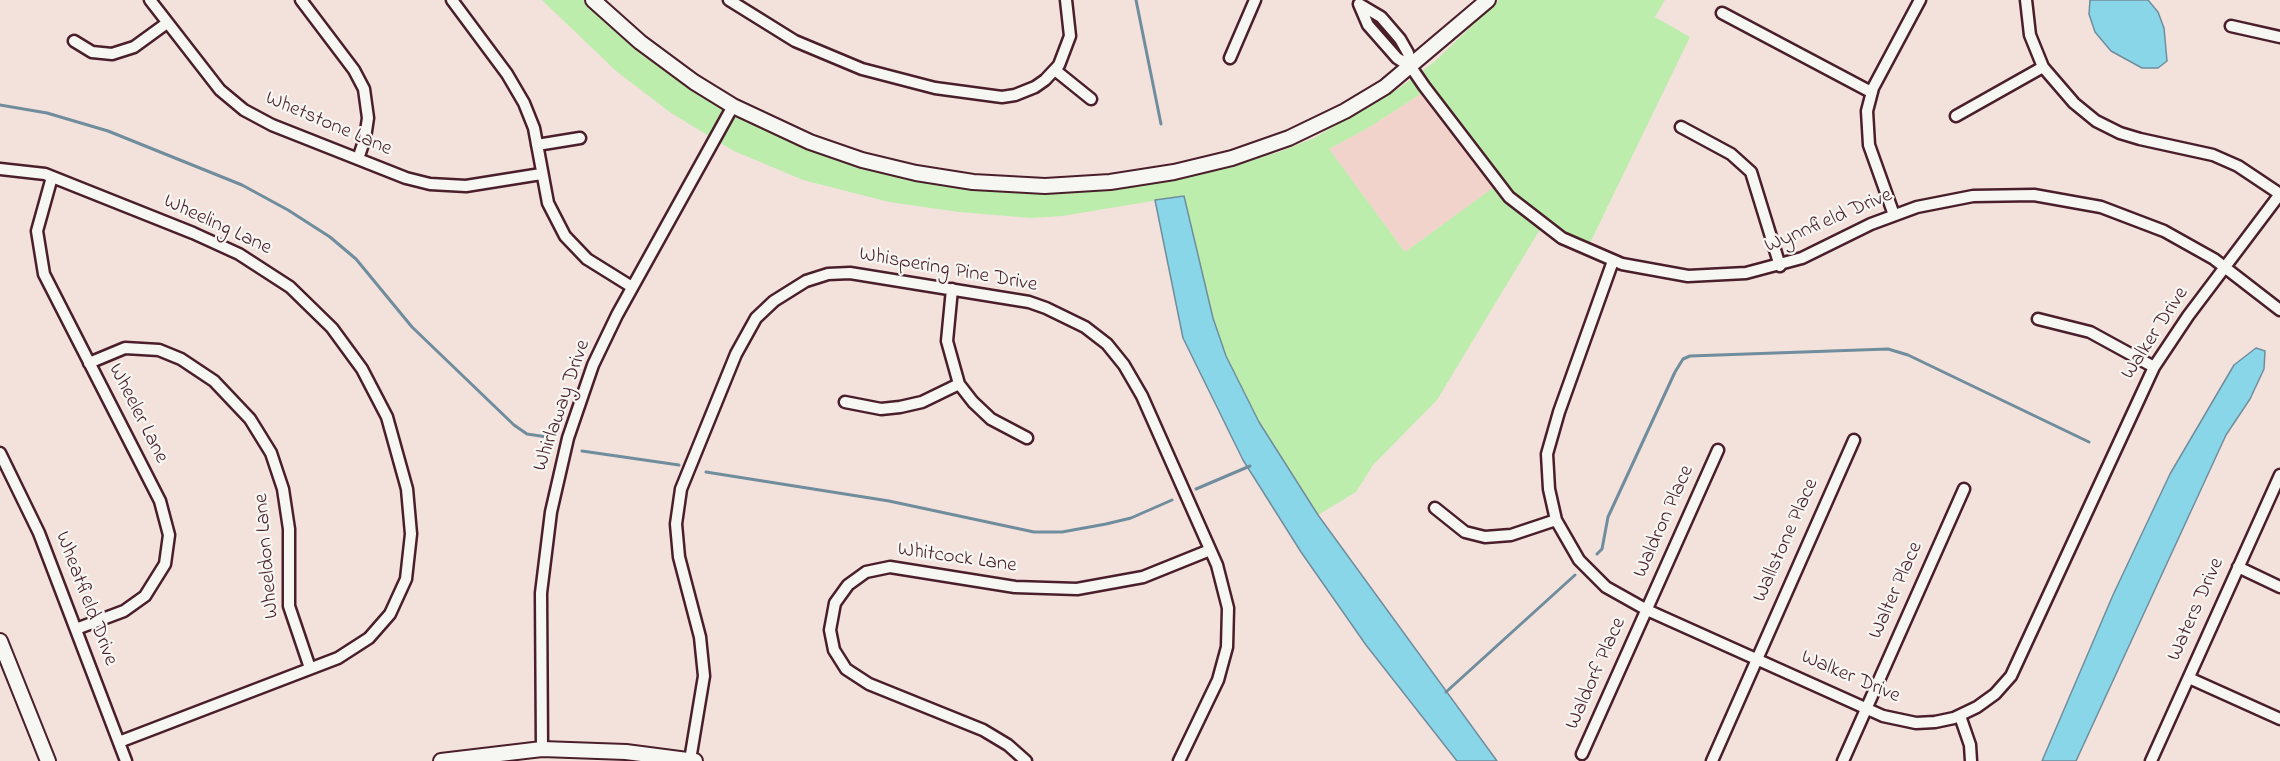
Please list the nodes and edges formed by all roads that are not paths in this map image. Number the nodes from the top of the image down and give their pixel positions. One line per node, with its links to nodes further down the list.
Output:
1 (150, 0): 13 (street, Whetstone Lane)
2 (301, 0): 28 (street)
3 (452, 0): 27 (street)
4 (593, 0): 23 (street)
5 (729, 0): 20 (street)
6 (1066, 0): 20 (street)
7 (1255, 0): 17 (street)
8 (1488, 0): 18 (street)
9 (1920, 0): 21 (street)
10 (2026, 0): 19 (street)
11 (1358, 1): 18 (street, Wynnfield Drive)
12 (1722, 13): 21 (street)
13 (167, 23): 16 (street); 28 (street, Whetstone Lane)
14 (2231, 26): 15 (street)
15 (2280, 37)
16 (74, 41)
17 (1230, 58)
18 (1411, 67): 23 (street); 34 (street, Wynnfield Drive)
19 (2043, 68): 24 (street); 32 (street)
20 (1055, 70): 22 (street)
21 (1871, 92): 33 (street)
22 (1091, 99)
23 (734, 106): 37 (street, Whirlaway Drive)
24 (1956, 116)
25 (1681, 127): 35 (street)
26 (580, 138): 27 (street)
27 (537, 145): 30 (street)
28 (358, 159): 30 (street, Whetstone Lane)
29 (0, 169): 31 (street, Wheeling Lane)
30 (541, 174): 37 (street)
31 (52, 177): 41 (street, Wheeler Lane); 60 (street, Wheeling Lane)
32 (2280, 194): 36 (street, Walker Drive)
33 (1894, 215): 35 (street, Wynnfield Drive); 36 (street, Wynnfield Drive)
34 (1613, 261): 35 (street, Wynnfield Drive); 52 (street, Walker Drive)
35 (1780, 266)
36 (2225, 267): 39 (street, Wynnfield Drive); 42 (street, Walker Drive)
37 (632, 287): 66 (street, Whirlaway Drive)
38 (952, 289): 43 (street); 53 (street, Whispering Pine Drive); 68 (street, Whispering Pine Drive)
39 (2280, 310)
40 (2038, 319): 42 (street)
41 (89, 363): 57 (street, Wheeler Lane); 60 (street, Wheeldon Lane)
42 (2154, 367): 63 (street, Walker Drive)
43 (959, 384): 44 (street); 45 (street)
44 (845, 402)
45 (1027, 438)
46 (1854, 440): 59 (street, Wallstone Place)
47 (1718, 450): 56 (street, Waldron Place)
48 (0, 453): 57 (street, Wheatfield Drive)
49 (2280, 475): 54 (street, Waters Drive)
50 (1964, 489): 62 (street, Walter Place)
51 (1435, 508): 52 (street)
52 (1556, 520): 56 (street, Walker Drive)
53 (1210, 550): 72 (street, Whitcock Lane); 73 (street, Whispering Pine Drive)
54 (2238, 567): 55 (street); 61 (street, Waters Drive)
55 (2280, 586)
56 (1647, 610): 59 (street, Walker Drive); 67 (street, Waldorf Place)
57 (76, 629): 65 (street, Wheatfield Drive)
58 (0, 641): 69 (street)
59 (1756, 659): 62 (street, Walker Drive); 74 (street, Wallstone Place)
60 (310, 668): 65 (street, Wheeling Lane)
61 (2189, 678): 64 (street); 77 (street, Waters Drive)
62 (1866, 709): 63 (street, Walker Drive); 75 (street, Walter Place)
63 (1960, 716): 76 (street)
64 (2280, 720)
65 (119, 742): 70 (street, Wheatfield Drive)
66 (542, 749): 68 (street); 71 (street)
67 (1582, 754)
68 (692, 760)
69 (48, 761)
70 (126, 761)
71 (441, 761)
72 (1026, 761)
73 (1179, 761)
74 (1712, 761)
75 (1843, 761)
76 (1971, 761)
77 (2151, 761)

